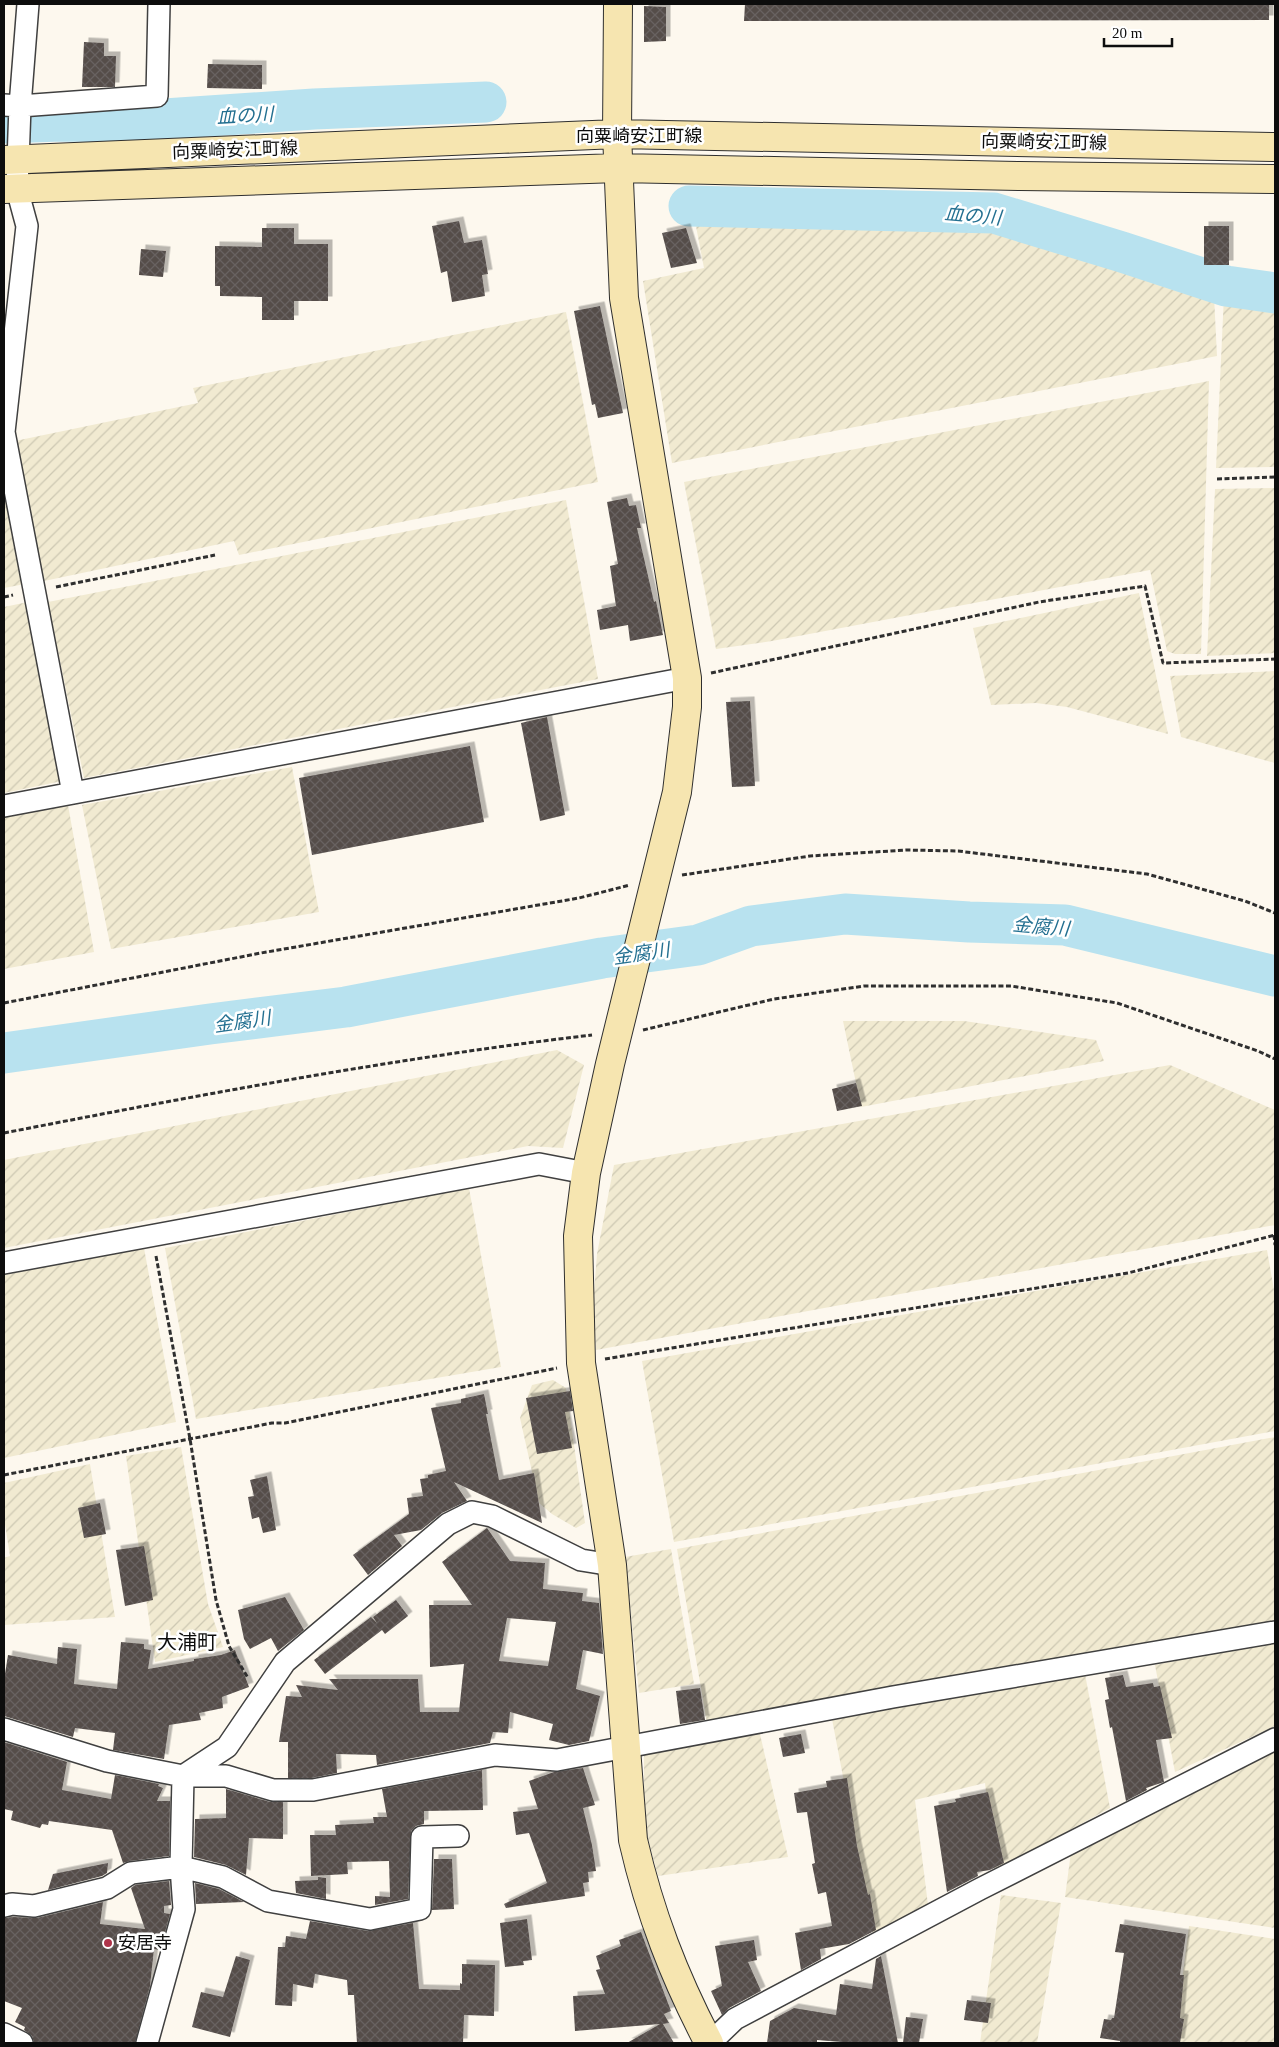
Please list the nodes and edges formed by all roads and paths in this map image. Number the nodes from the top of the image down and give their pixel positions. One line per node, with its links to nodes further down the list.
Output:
1 (28, 4): 4 (street)
2 (159, 4): 4 (street)
3 (618, 4): 5 (main road)
4 (14, 106): 7 (street)
5 (617, 134): 6 (main road, 向粟崎安江町線); 7 (main road, 向粟崎安江町線); 8 (main road)
6 (1275, 147)
7 (13, 159): 10 (street)
8 (618, 168): 9 (main road, 向粟崎安江町線); 10 (main road, 向粟崎安江町線); 17 (main road)
9 (1275, 179)
10 (10, 189): 14 (street)
11 (1275, 477): 12 (path)
12 (1217, 479)
13 (215, 555): 14 (path)
14 (34, 591): 15 (path); 18 (street)
15 (4, 597)
16 (1275, 660): 17 (path)
17 (688, 678): 18 (street); 20 (main road)
18 (73, 793): 19 (street)
19 (4, 806)
20 (657, 878): 21 (path); 22 (path); 23 (main road)
21 (1275, 913)
22 (4, 1003)
23 (586, 1173): 25 (street); 28 (main road)
24 (1274, 1235): 26 (path); 28 (path)
25 (152, 1236): 27 (street); 29 (path)
26 (1275, 1245)
27 (4, 1263)
28 (581, 1363): 29 (path); 31 (main road)
29 (190, 1439): 30 (path); 33 (path)
30 (4, 1475)
31 (612, 1565): 33 (street); 36 (main road)
32 (1275, 1632): 36 (street)
33 (260, 1698): 37 (street)
34 (4, 1729): 37 (street)
35 (1275, 1739): 44 (street)
36 (626, 1747): 37 (street); 44 (main road)
37 (183, 1776): 39 (street)
38 (458, 1836): 39 (street)
39 (181, 1867): 40 (street); 43 (street)
40 (4, 1906)
41 (4, 2034): 42 (street)
42 (22, 2043)
43 (147, 2043)
44 (710, 2043)

